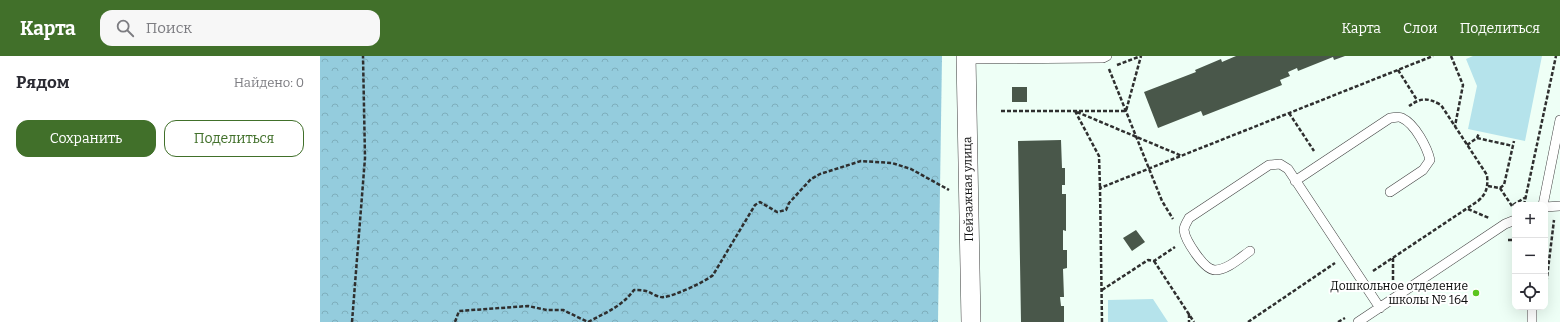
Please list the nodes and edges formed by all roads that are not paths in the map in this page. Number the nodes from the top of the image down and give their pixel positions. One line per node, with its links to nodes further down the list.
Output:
1 (1107, 56): 3 (lane)
2 (966, 57): 3 (lane); 14 (street, Пейзажная улица)
3 (1045, 57)
4 (1560, 120): 7 (lane)
5 (1295, 181): 6 (lane); 11 (lane); 12 (lane)
6 (1390, 192)
7 (1544, 202)
8 (1558, 206): 9 (lane)
9 (1548, 207)
10 (1512, 221): 12 (lane)
11 (1250, 251)
12 (1380, 308): 15 (lane)
13 (1532, 310): 16 (lane)
14 (971, 322)
15 (1358, 322)
16 (1532, 322)

